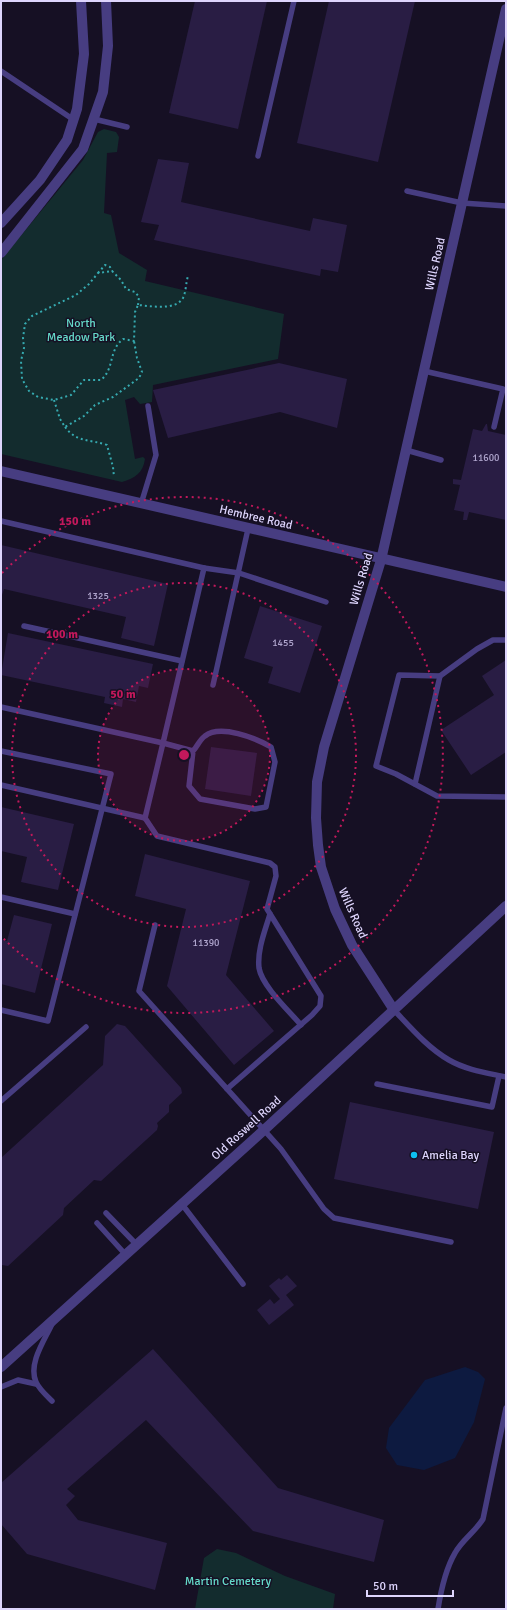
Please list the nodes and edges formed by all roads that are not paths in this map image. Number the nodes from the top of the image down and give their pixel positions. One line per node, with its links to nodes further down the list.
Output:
1 (81, 1): 8 (street)
2 (106, 1): 7 (street)
3 (294, 1): 10 (lane)
4 (506, 9): 5 (street, Wills Road)
5 (502, 47): 12 (street, Wills Road)
6 (1, 70): 8 (lane)
7 (94, 119): 9 (lane); 15 (street)
8 (74, 120): 14 (street)
9 (127, 127)
10 (258, 156)
11 (407, 191): 12 (lane)
12 (462, 203): 13 (lane); 16 (street, Wills Road)
13 (506, 206)
14 (1, 224)
15 (1, 252)
16 (424, 371): 17 (lane); 20 (street, Wills Road)
17 (504, 390): 19 (lane)
18 (148, 406): 23 (lane)
19 (494, 427)
20 (406, 450): 21 (lane); 26 (street, Wills Road)
21 (441, 460)
22 (1, 471): 23 (street, Hembree Road)
23 (141, 504): 25 (street, Hembree Road)
24 (1, 521): 27 (lane)
25 (248, 529): 26 (street, Hembree Road); 28 (lane)
26 (381, 560): 29 (street, Hembree Road); 51 (street, Wills Road)
27 (204, 568): 28 (lane); 33 (lane)
28 (239, 573): 30 (lane); 35 (lane)
29 (506, 587)
30 (326, 602)
31 (24, 626): 33 (lane)
32 (506, 640): 34 (lane)
33 (182, 661): 37 (lane)
34 (440, 676): 40 (lane); 40 (lane)
35 (213, 685)
36 (1, 707): 37 (lane)
37 (163, 743): 39 (lane); 44 (lane)
38 (1, 751): 43 (lane)
39 (193, 751): 39 (lane)
40 (415, 784): 42 (lane)
41 (1, 785): 43 (lane)
42 (506, 797)
43 (102, 809): 44 (lane); 47 (lane)
44 (145, 818): 48 (lane)
45 (1, 897): 47 (lane)
46 (506, 906): 51 (street, Old Roswell Road)
47 (75, 914): 50 (lane)
48 (270, 914): 52 (lane); 52 (lane)
49 (155, 925): 57 (lane)
50 (1, 1010)
51 (394, 1010): 54 (lane, Wills Road); 59 (street, Old Roswell Road)
52 (301, 1025): 57 (lane)
53 (86, 1027): 58 (lane)
54 (499, 1076): 55 (lane, Wills Road); 56 (lane)
55 (506, 1077)
56 (377, 1084)
57 (227, 1089): 59 (lane)
58 (1, 1101)
59 (264, 1130): 60 (street, Old Roswell Road); 63 (lane)
60 (181, 1203): 64 (street, Old Roswell Road); 66 (lane)
61 (106, 1213): 64 (lane)
62 (97, 1223): 65 (lane)
63 (451, 1242)
64 (136, 1244): 65 (street, Old Roswell Road)
65 (125, 1254): 67 (street, Old Roswell Road)
66 (243, 1284)
67 (54, 1319): 68 (street, Old Roswell Road); 69 (lane)
68 (1, 1367)
69 (36, 1384): 70 (lane); 71 (lane)
70 (1, 1387)
71 (52, 1401)
72 (506, 1408): 73 (lane)
73 (438, 1609)

